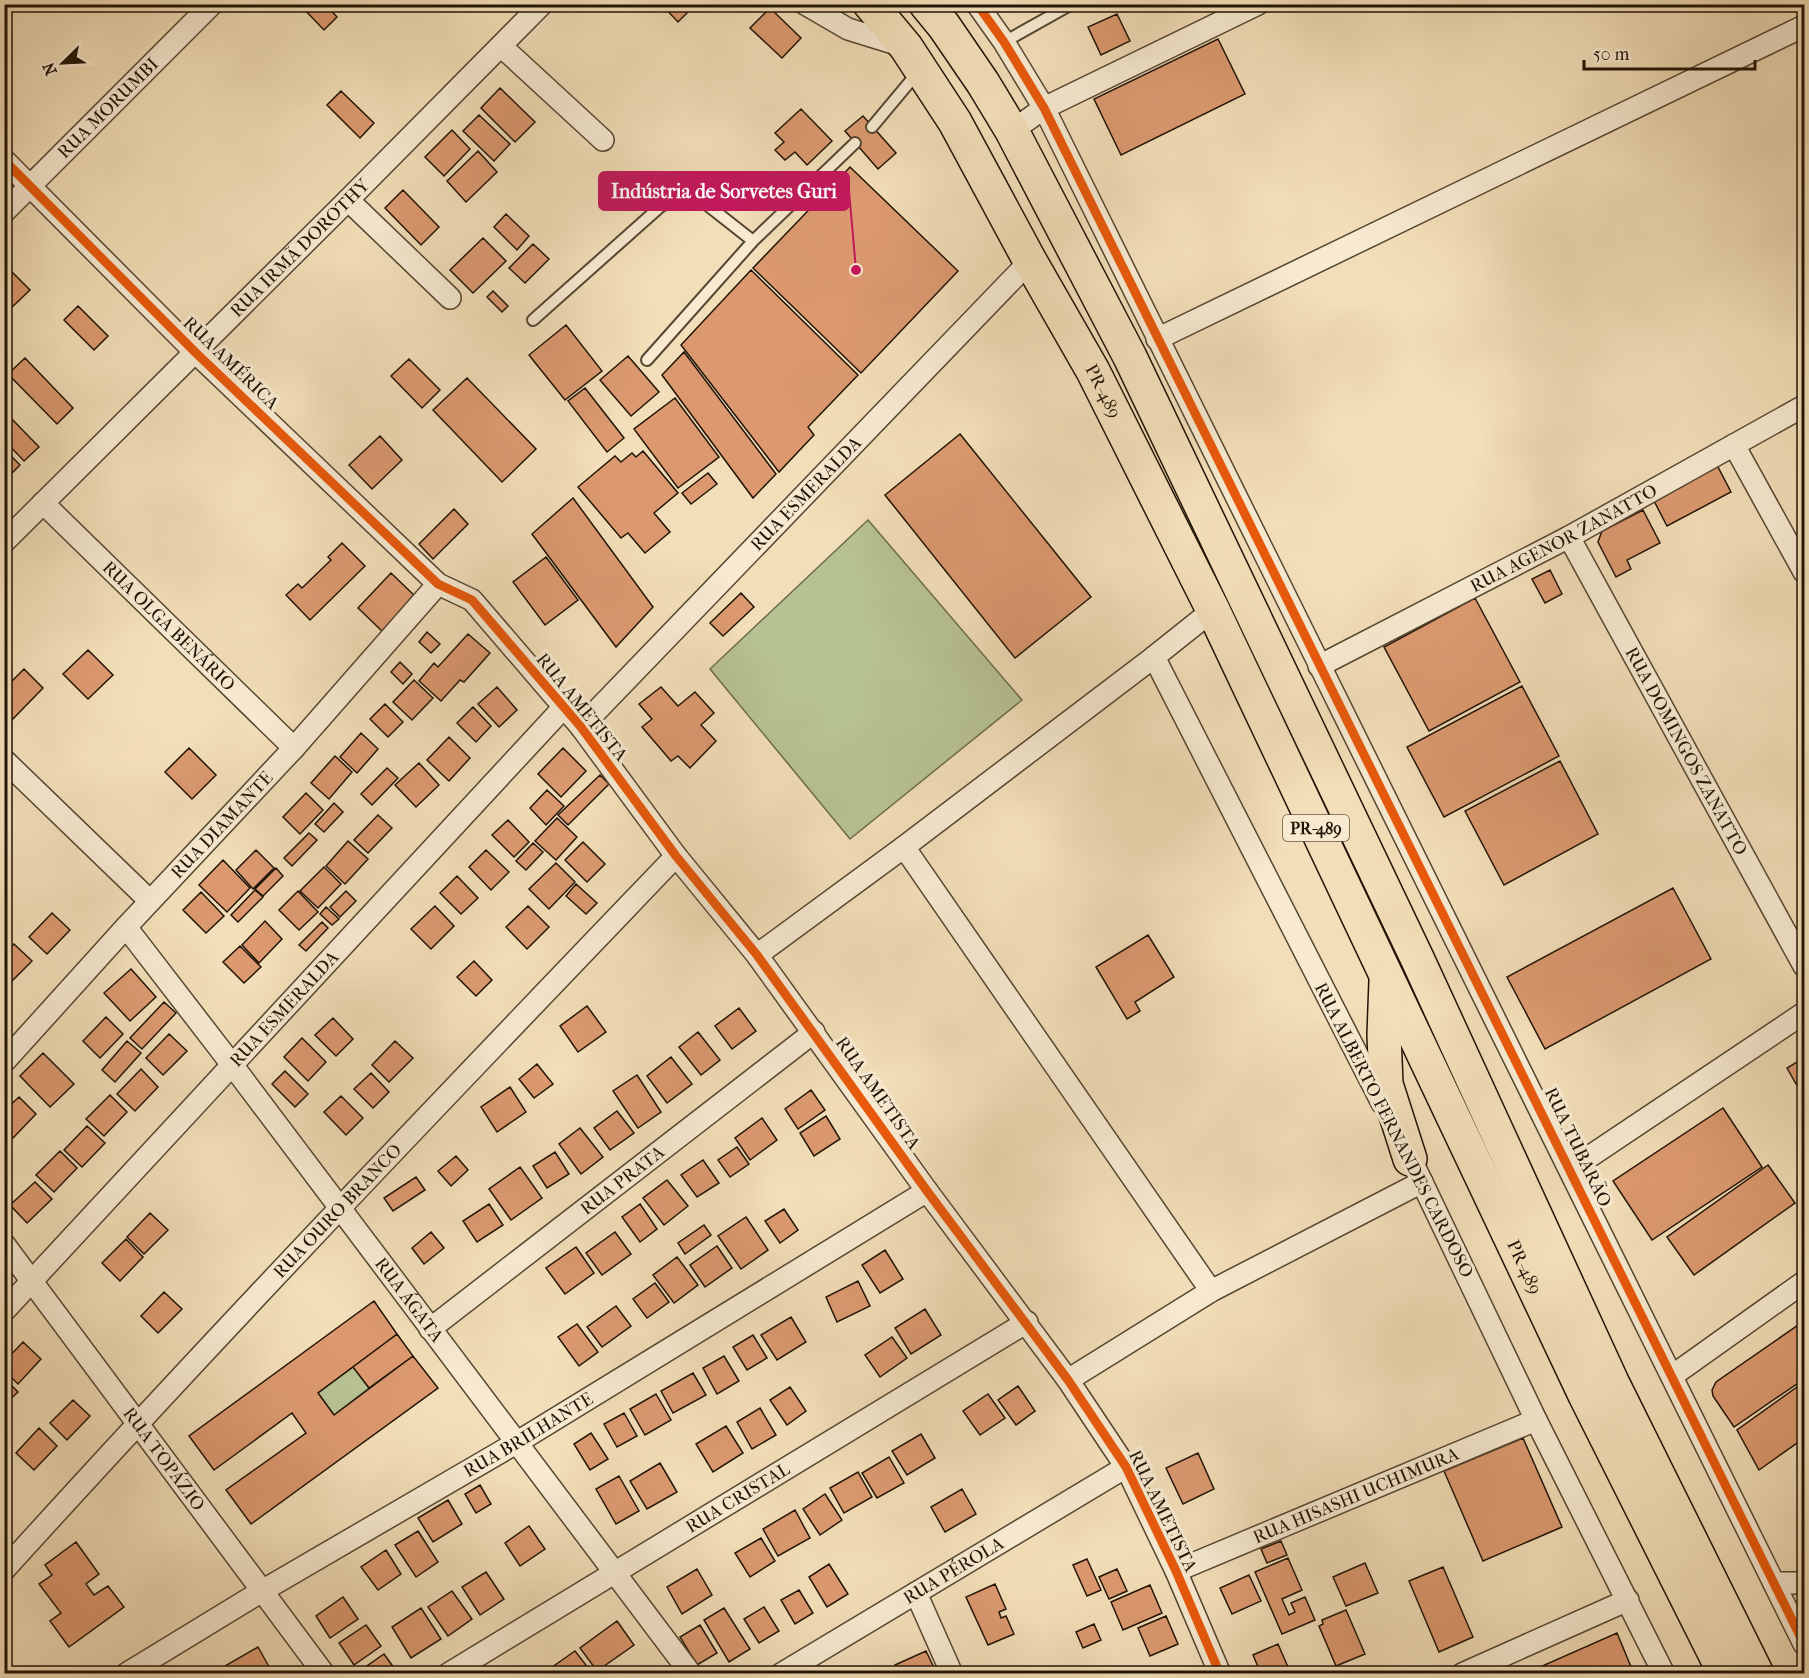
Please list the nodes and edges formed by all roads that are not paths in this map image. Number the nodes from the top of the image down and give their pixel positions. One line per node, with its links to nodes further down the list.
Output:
1 (212, 4): 20 (street, RUA MORUMBI)
2 (542, 4): 11 (street, RUA IRMÃ DOROTHY)
3 (805, 4): 12 (street)
4 (870, 4): 12 (main road, PR-489 / PR-489)
5 (926, 4): 16 (main road, PR-489 / PR-489)
6 (977, 4): 10 (street, RUA TUBARÃO)
7 (1072, 4): 10 (lane)
8 (1258, 4): 13 (street)
9 (1804, 26): 27 (street)
10 (1004, 42): 13 (street, RUA TUBARÃO)
11 (501, 46): 17 (street); 21 (street, RUA IRMÃ DOROTHY)
12 (913, 58): 14 (main road, PR-489 / PR-489); 15 (lane)
13 (1044, 108): 16 (street); 27 (street, RUA TUBARÃO)
14 (955, 122): 16 (main road); 24 (main road, PR-489 / PR-489)
15 (872, 127)
16 (1012, 131): 91 (main road, PR-489 / PR-489)
17 (603, 140)
18 (855, 143): 23 (lane)
19 (4, 160): 20 (street, RUA AMÉRICA)
20 (30, 186): 22 (street, RUA MORUMBI); 28 (street, RUA AMÉRICA)
21 (348, 200): 25 (street); 28 (street, RUA IRMÃ DOROTHY)
22 (4, 212)
23 (753, 241): 26 (lane); 29 (lane)
24 (1030, 261): 37 (main road, PR-489 / PR-489); 41 (street, RUA ESMERALDA)
25 (450, 298)
26 (533, 320)
27 (1157, 339): 39 (street, RUA TUBARÃO)
28 (195, 352): 32 (street, RUA IRMÃ DOROTHY); 36 (street, RUA AMÉRICA)
29 (647, 360)
30 (1804, 406): 31 (street, RUA AGENOR ZANATTO)
31 (1734, 445): 33 (street, RUA AGENOR ZANATTO); 35 (street)
32 (43, 503): 34 (street, RUA IRMÃ DOROTHY); 42 (street, RUA OLGA BENÁRIO)
33 (1569, 537): 39 (street, RUA AGENOR ZANATTO); 49 (street, RUA DOMINGOS ZANATTO)
34 (4, 542)
35 (1804, 572)
36 (438, 584): 40 (street, RUA AMETISTA); 42 (street, RUA DIAMANTE)
37 (1213, 610): 38 (street); 50 (main road, PR-489 / PR-489)
38 (1154, 657): 44 (street); 56 (street, RUA ALBERTO FERNANDES CARDOSO)
39 (1319, 666): 55 (street, RUA TUBARÃO)
40 (564, 707): 41 (street, RUA AMETISTA); 54 (street, RUA ESMERALDA)
41 (581, 727): 45 (street, RUA AMETISTA)
42 (294, 747): 46 (street, RUA DIAMANTE)
43 (4, 760): 46 (street)
44 (904, 847): 48 (street); 62 (street)
45 (676, 856): 48 (street, RUA AMETISTA); 58 (street, RUA OURO BRANCO)
46 (150, 901): 47 (street, RUA DIAMANTE)
47 (126, 927): 53 (street, RUA DIAMANTE); 54 (street, RUA ÁGATA)
48 (757, 955): 52 (street, RUA AMETISTA)
49 (1804, 966)
50 (1386, 976): 56 (main road); 90 (main road, PR-489 / PR-489)
51 (1804, 1013): 55 (street)
52 (814, 1032): 57 (street, RUA AMETISTA); 65 (street, RUA PRATA)
53 (4, 1062)
54 (233, 1066): 58 (street, RUA ÁGATA); 60 (street, RUA ESMERALDA)
55 (1571, 1169): 66 (street, RUA TUBARÃO)
56 (1416, 1170): 62 (street); 68 (street, RUA ALBERTO FERNANDES CARDOSO)
57 (927, 1191): 64 (street, RUA AMETISTA); 70 (street, RUA BRILHANTE)
58 (339, 1207): 65 (street, RUA ÁGATA); 69 (street, RUA OURO BRANCO)
59 (4, 1244): 60 (street, RUA TOPÁZIO)
60 (33, 1280): 63 (street, RUA ESMERALDA); 69 (street, RUA TOPÁZIO)
61 (1804, 1282): 66 (street)
62 (1211, 1291): 67 (street)
63 (4, 1311)
64 (1027, 1322): 67 (street, RUA AMETISTA); 73 (street, RUA CRISTAL)
65 (430, 1329): 70 (street, RUA ÁGATA)
66 (1672, 1376): 75 (street, RUA TUBARÃO)
67 (1068, 1380): 71 (street, RUA AMETISTA)
68 (1536, 1420): 74 (street, RUA HISASHI UCHIMURA); 79 (street, RUA ALBERTO FERNANDES CARDOSO)
69 (138, 1423): 72 (street, RUA OURO BRANCO); 77 (street, RUA TOPÁZIO)
70 (516, 1443): 73 (street, RUA ÁGATA); 77 (street, RUA BRILHANTE)
71 (1126, 1467): 74 (street, RUA AMETISTA); 78 (street, RUA PÉROLA)
72 (4, 1570)
73 (615, 1572): 83 (street, RUA CRISTAL); 84 (street, RUA ÁGATA)
74 (1176, 1572): 87 (street, RUA AMETISTA)
75 (1774, 1583): 76 (street); 80 (street, RUA TUBARÃO)
76 (1804, 1583)
77 (262, 1591): 81 (street, RUA BRILHANTE); 82 (street, RUA TOPÁZIO)
78 (916, 1593): 85 (street, RUA PÉROLA); 86 (street)
79 (1628, 1600): 88 (street); 89 (street, RUA ALBERTO FERNANDES CARDOSO)
80 (1802, 1632)
81 (126, 1674)
82 (324, 1674)
83 (448, 1674)
84 (691, 1674)
85 (782, 1674)
86 (952, 1674)
87 (1220, 1674)
88 (1462, 1674)
89 (1664, 1674)
90 (1725, 1674)
91 (1757, 1674)

